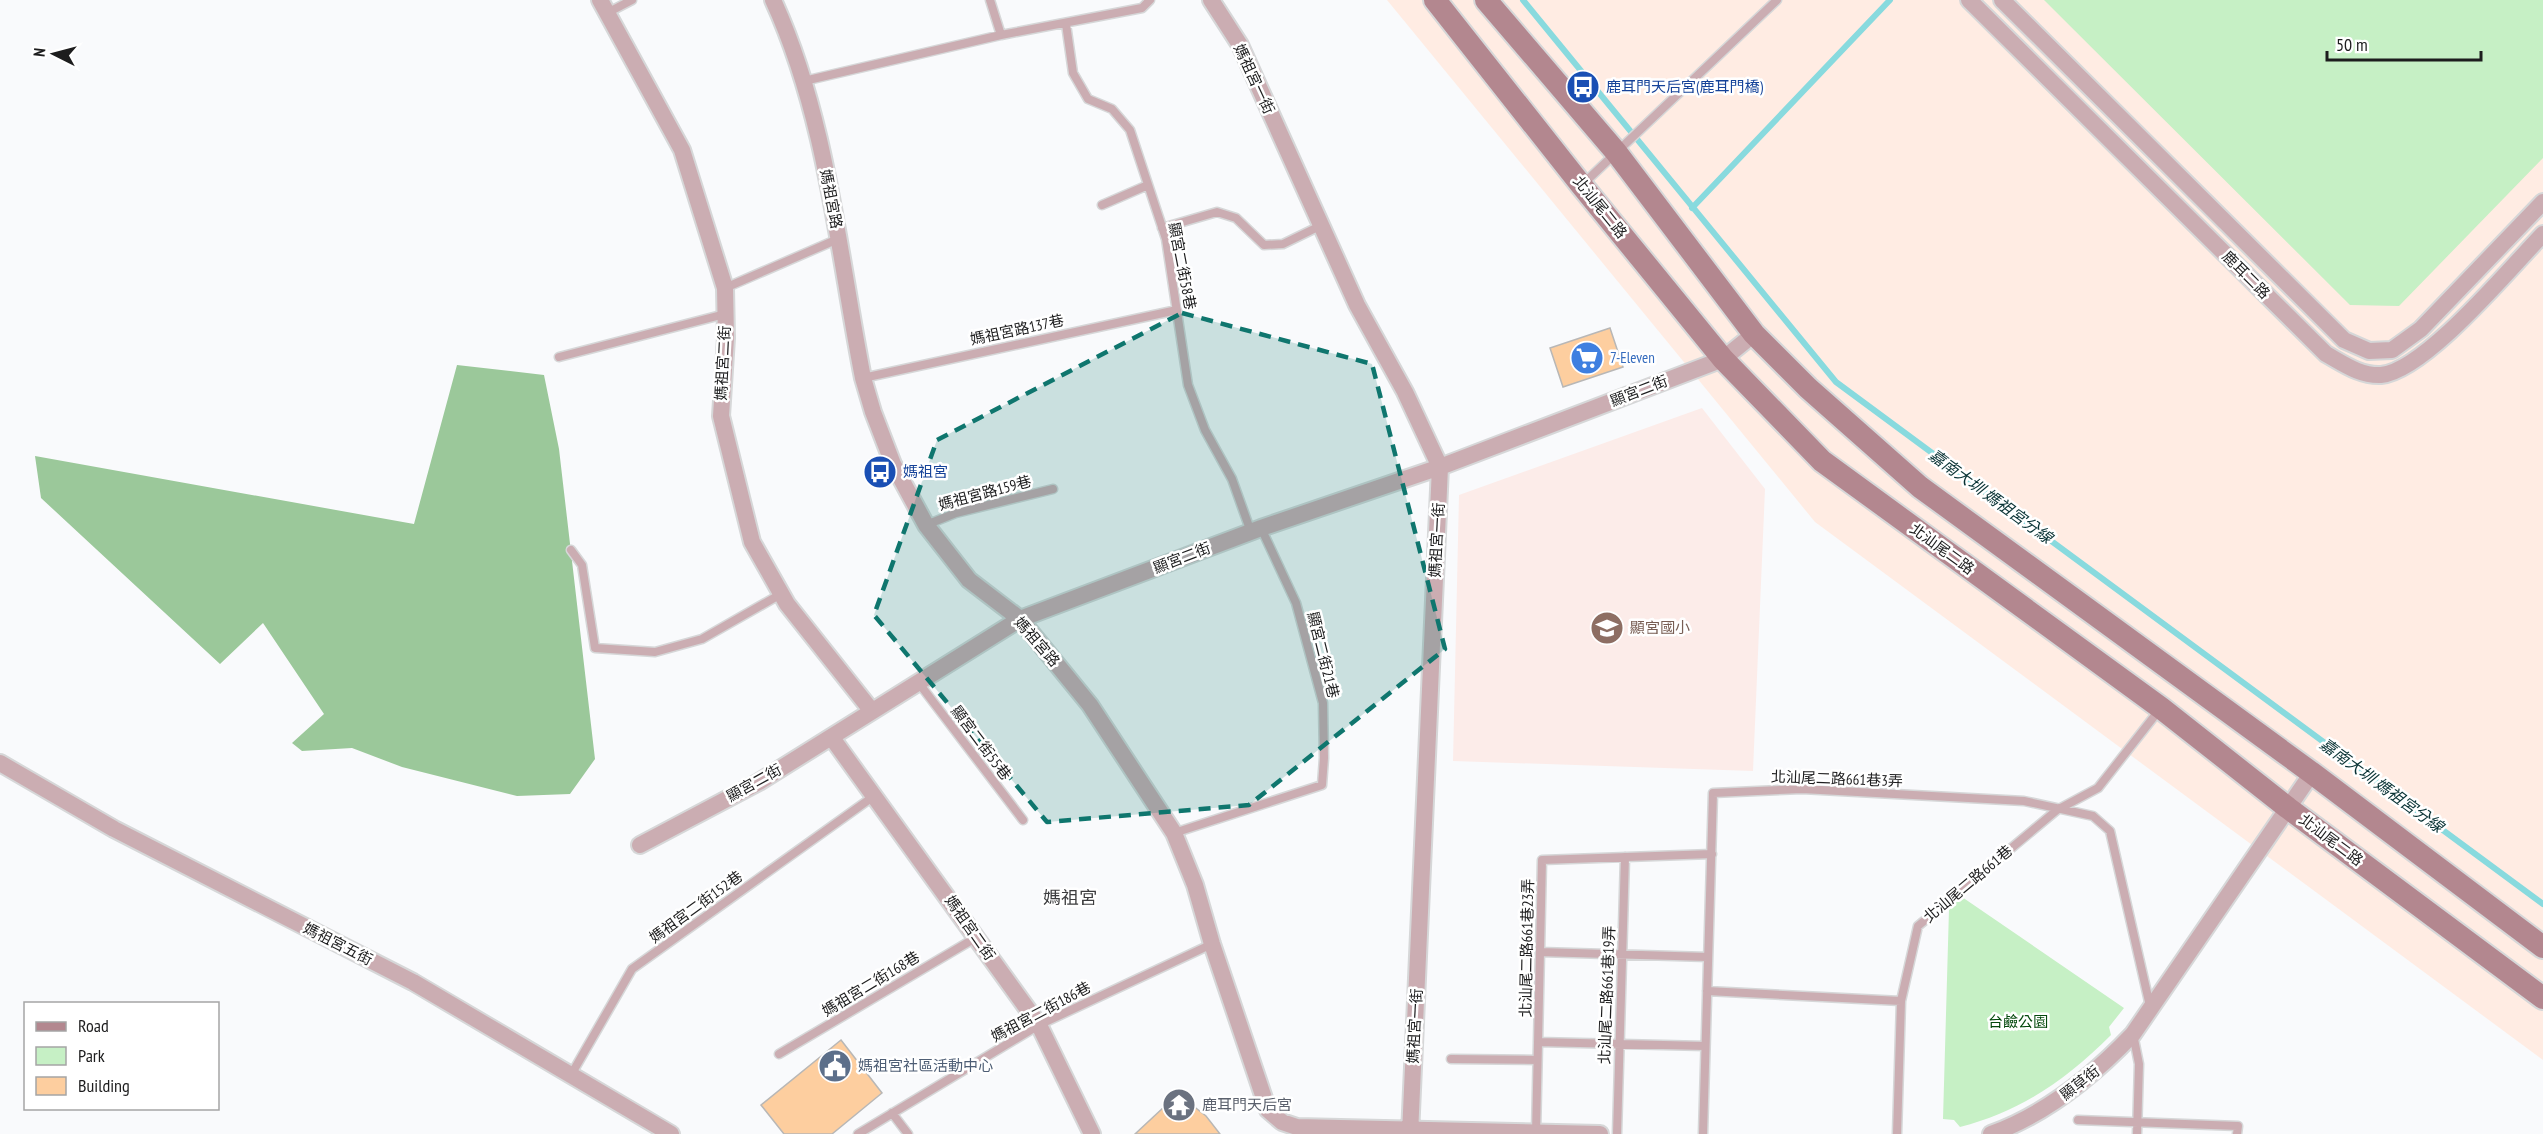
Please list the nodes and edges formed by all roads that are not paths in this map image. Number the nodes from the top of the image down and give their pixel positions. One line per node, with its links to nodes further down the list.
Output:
1 (632, 0): 11 (lane)
2 (773, 0): 14 (street, 媽祖宮路)
3 (990, 0): 13 (lane)
4 (1150, 0): 12 (lane)
5 (1211, 0): 20 (street, 媽祖宮一街)
6 (1436, 0): 17 (street, 北汕尾二路)
7 (1486, 0): 15 (street)
8 (1777, 0): 15 (lane)
9 (1969, 0): 22 (street, 鹿耳二路)
10 (2002, 0): 18 (street, 鹿耳二路)
11 (604, 6): 24 (street, 媽祖宮二街)
12 (1066, 24): 13 (lane); 16 (lane, 顯宮二街58巷)
13 (1001, 35): 14 (lane)
14 (804, 81): 23 (street, 媽祖宮路)
15 (1616, 152): 17 (lane); 27 (street)
16 (1148, 185): 19 (lane); 21 (lane, 顯宮二街58巷)
17 (1582, 186): 29 (street, 北汕尾二路)
18 (2543, 202)
19 (1102, 205)
20 (1320, 226): 21 (lane); 31 (street, 媽祖宮一街)
21 (1162, 228): 25 (lane, 顯宮二街58巷)
22 (2543, 234)
23 (838, 239): 24 (lane); 30 (street, 媽祖宮路)
24 (725, 288): 26 (street, 媽祖宮二街)
25 (1177, 310): 30 (lane, 媽祖宮路137巷); 34 (lane, 顯宮二街58巷)
26 (725, 314): 28 (lane); 36 (street, 媽祖宮二街)
27 (1754, 334): 29 (street, 顯宮二街); 43 (street)
28 (559, 357)
29 (1723, 359): 31 (street, 顯宮二街); 39 (street, 北汕尾二路)
30 (863, 378): 33 (street, 媽祖宮路)
31 (1440, 467): 34 (street, 顯宮二街); 74 (street, 媽祖宮一街)
32 (1053, 489): 33 (lane, 媽祖宮路159巷)
33 (926, 525): 37 (street, 媽祖宮路)
34 (1256, 530): 37 (street, 顯宮二街); 48 (lane, 顯宮二街21巷)
35 (571, 550): 36 (lane)
36 (781, 594): 40 (street, 媽祖宮二街)
37 (1020, 619): 38 (street, 顯宮二街); 48 (street, 媽祖宮路)
38 (918, 682): 40 (street, 顯宮二街); 47 (lane, 顯宮二街55巷)
39 (2161, 708): 45 (street, 北汕尾二路); 46 (lane, 北汕尾二路661巷)
40 (871, 710): 41 (street, 顯宮二街)
41 (832, 738): 44 (street, 媽祖宮二街); 49 (street, 顯宮二街)
42 (0, 763): 70 (street, 媽祖宮五街)
43 (2312, 773): 45 (street); 54 (street)
44 (874, 796): 52 (street, 媽祖宮二街); 70 (lane, 媽祖宮二街152巷)
45 (2288, 808): 59 (street, 北汕尾二路); 61 (street)
46 (2057, 810): 50 (lane, 北汕尾二路661巷3弄); 60 (lane, 北汕尾二路661巷); 61 (lane, 北汕尾二路661巷3弄)
47 (1023, 820)
48 (1174, 833): 53 (street, 媽祖宮路)
49 (640, 845)
50 (1712, 854): 51 (lane, 北汕尾二路661巷23弄); 57 (lane, 北汕尾二路661巷3弄)
51 (1625, 857): 55 (lane, 北汕尾二路661巷23弄); 56 (lane, 北汕尾二路661巷19弄)
52 (977, 937): 62 (street, 媽祖宮二街); 67 (lane, 媽祖宮二街168巷)
53 (1212, 944): 62 (lane, 媽祖宮二街186巷); 74 (street, 媽祖宮路)
54 (2543, 947)
55 (1540, 952): 56 (lane); 64 (lane, 北汕尾二路661巷23弄)
56 (1622, 954): 57 (lane); 65 (lane, 北汕尾二路661巷19弄)
57 (1708, 957): 58 (lane, 北汕尾二路661巷3弄)
58 (1707, 992): 60 (lane); 66 (lane, 北汕尾二路661巷3弄)
59 (2543, 998)
60 (1901, 1001): 83 (lane, 北汕尾二路661巷)
61 (2151, 1009): 63 (street, 顯草街)
62 (1039, 1025): 71 (lane, 媽祖宮二街186巷); 75 (street, 媽祖宮二街)
63 (2133, 1034): 73 (lane); 84 (street, 顯草街)
64 (1538, 1042): 65 (lane); 69 (lane, 北汕尾二路661巷23弄)
65 (1619, 1044): 66 (lane); 81 (lane, 北汕尾二路661巷19弄)
66 (1706, 1046): 82 (lane, 北汕尾二路661巷3弄)
67 (779, 1054)
68 (1451, 1059): 69 (lane)
69 (1537, 1060): 76 (lane, 北汕尾二路661巷23弄)
70 (571, 1075): 77 (street, 媽祖宮五街)
71 (892, 1113): 78 (lane, 媽祖宮二街186巷); 79 (lane)
72 (2078, 1120): 73 (lane)
73 (2137, 1122): 85 (lane); 86 (lane)
74 (1410, 1131): 76 (street)
75 (1088, 1133)
76 (1536, 1133): 80 (street)
77 (671, 1134)
78 (858, 1134)
79 (908, 1134)
80 (1600, 1134)
81 (1617, 1134)
82 (1702, 1134)
83 (1897, 1134)
84 (1991, 1134)
85 (2137, 1134)
86 (2237, 1134)

